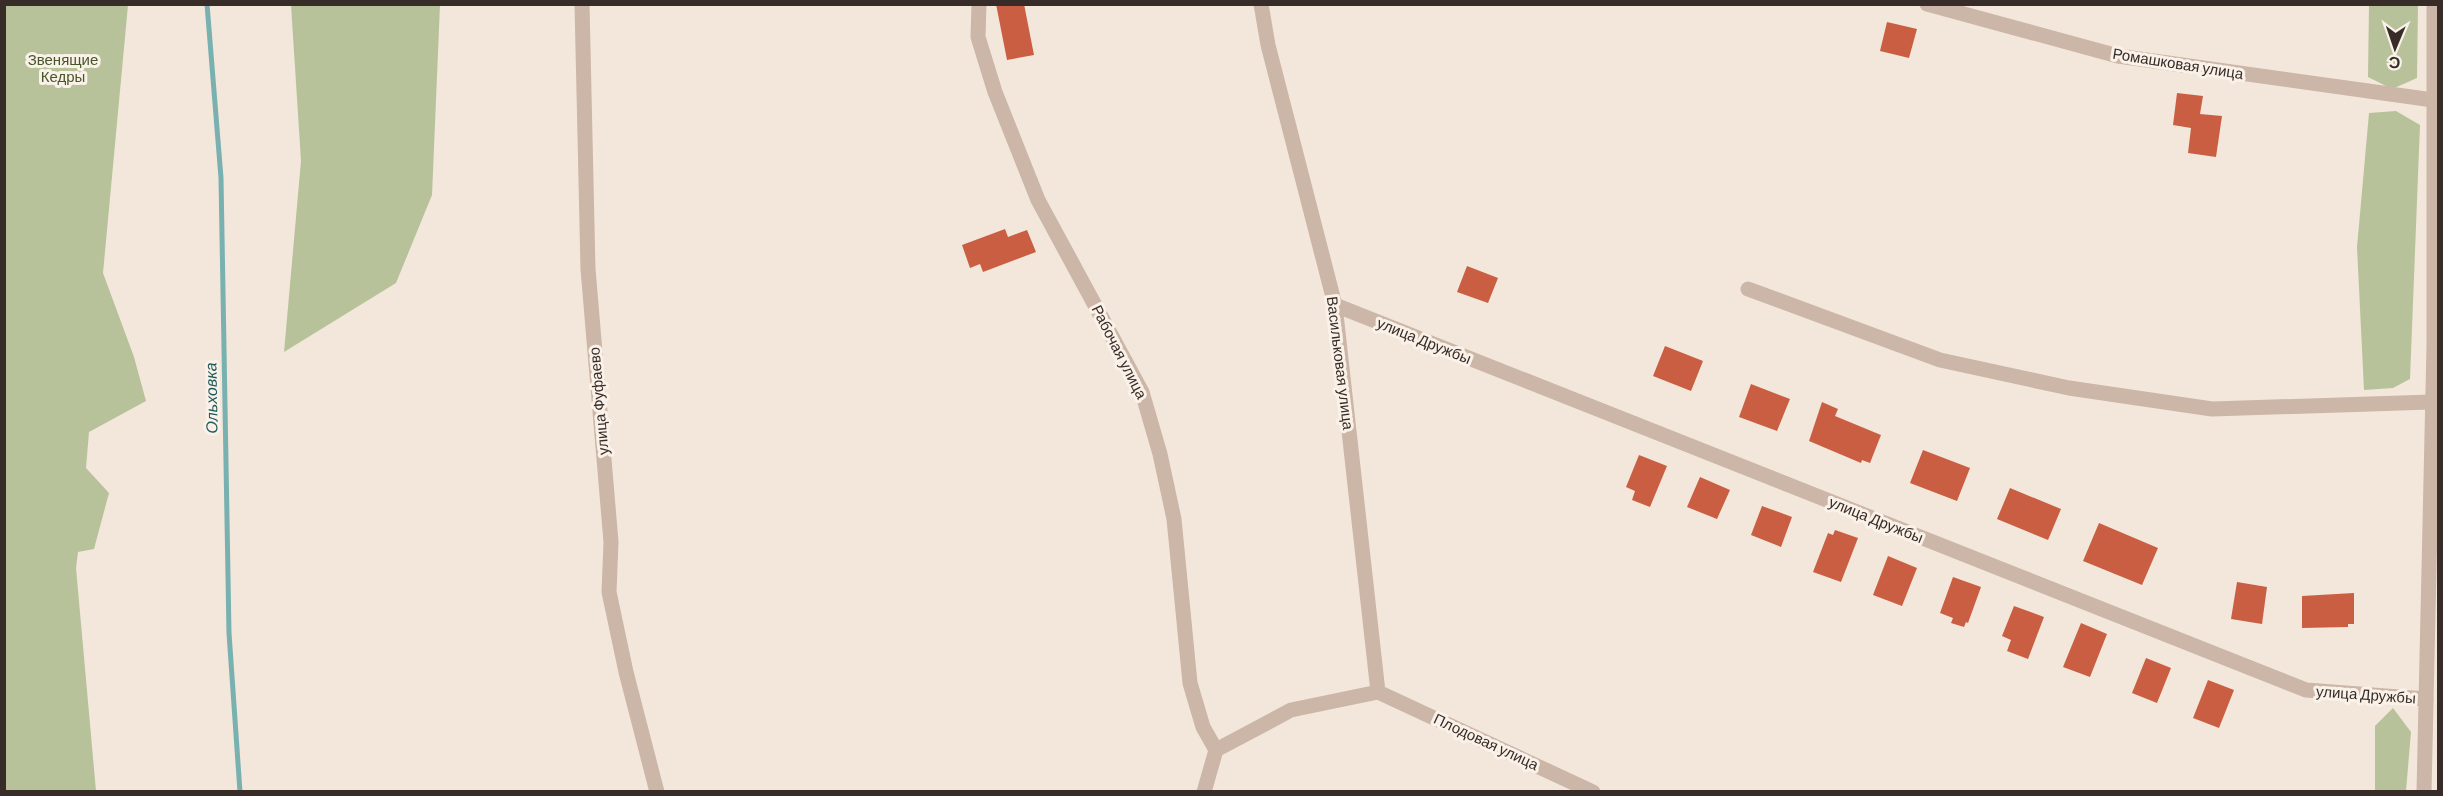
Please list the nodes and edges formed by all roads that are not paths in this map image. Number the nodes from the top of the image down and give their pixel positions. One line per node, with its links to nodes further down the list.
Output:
1 (582, 4): 14 (street, улица Фуфаево)
2 (979, 4): 13 (street, Рабочая улица)
3 (1261, 4): 8 (street, Васильковая улица)
4 (1927, 4): 6 (street, Ромашковая улица)
5 (2434, 4): 6 (street)
6 (2433, 100): 9 (street)
7 (1748, 289): 10 (street)
8 (1335, 305): 11 (street, Васильковая улица); 12 (street, улица Дружбы)
9 (2436, 346): 10 (street)
10 (2431, 402): 12 (street)
11 (1378, 692): 13 (street); 16 (street, Плодовая улица)
12 (2426, 699): 17 (street)
13 (1216, 750): 15 (street)
14 (657, 792)
15 (1204, 792)
16 (1593, 792)
17 (2424, 792)

